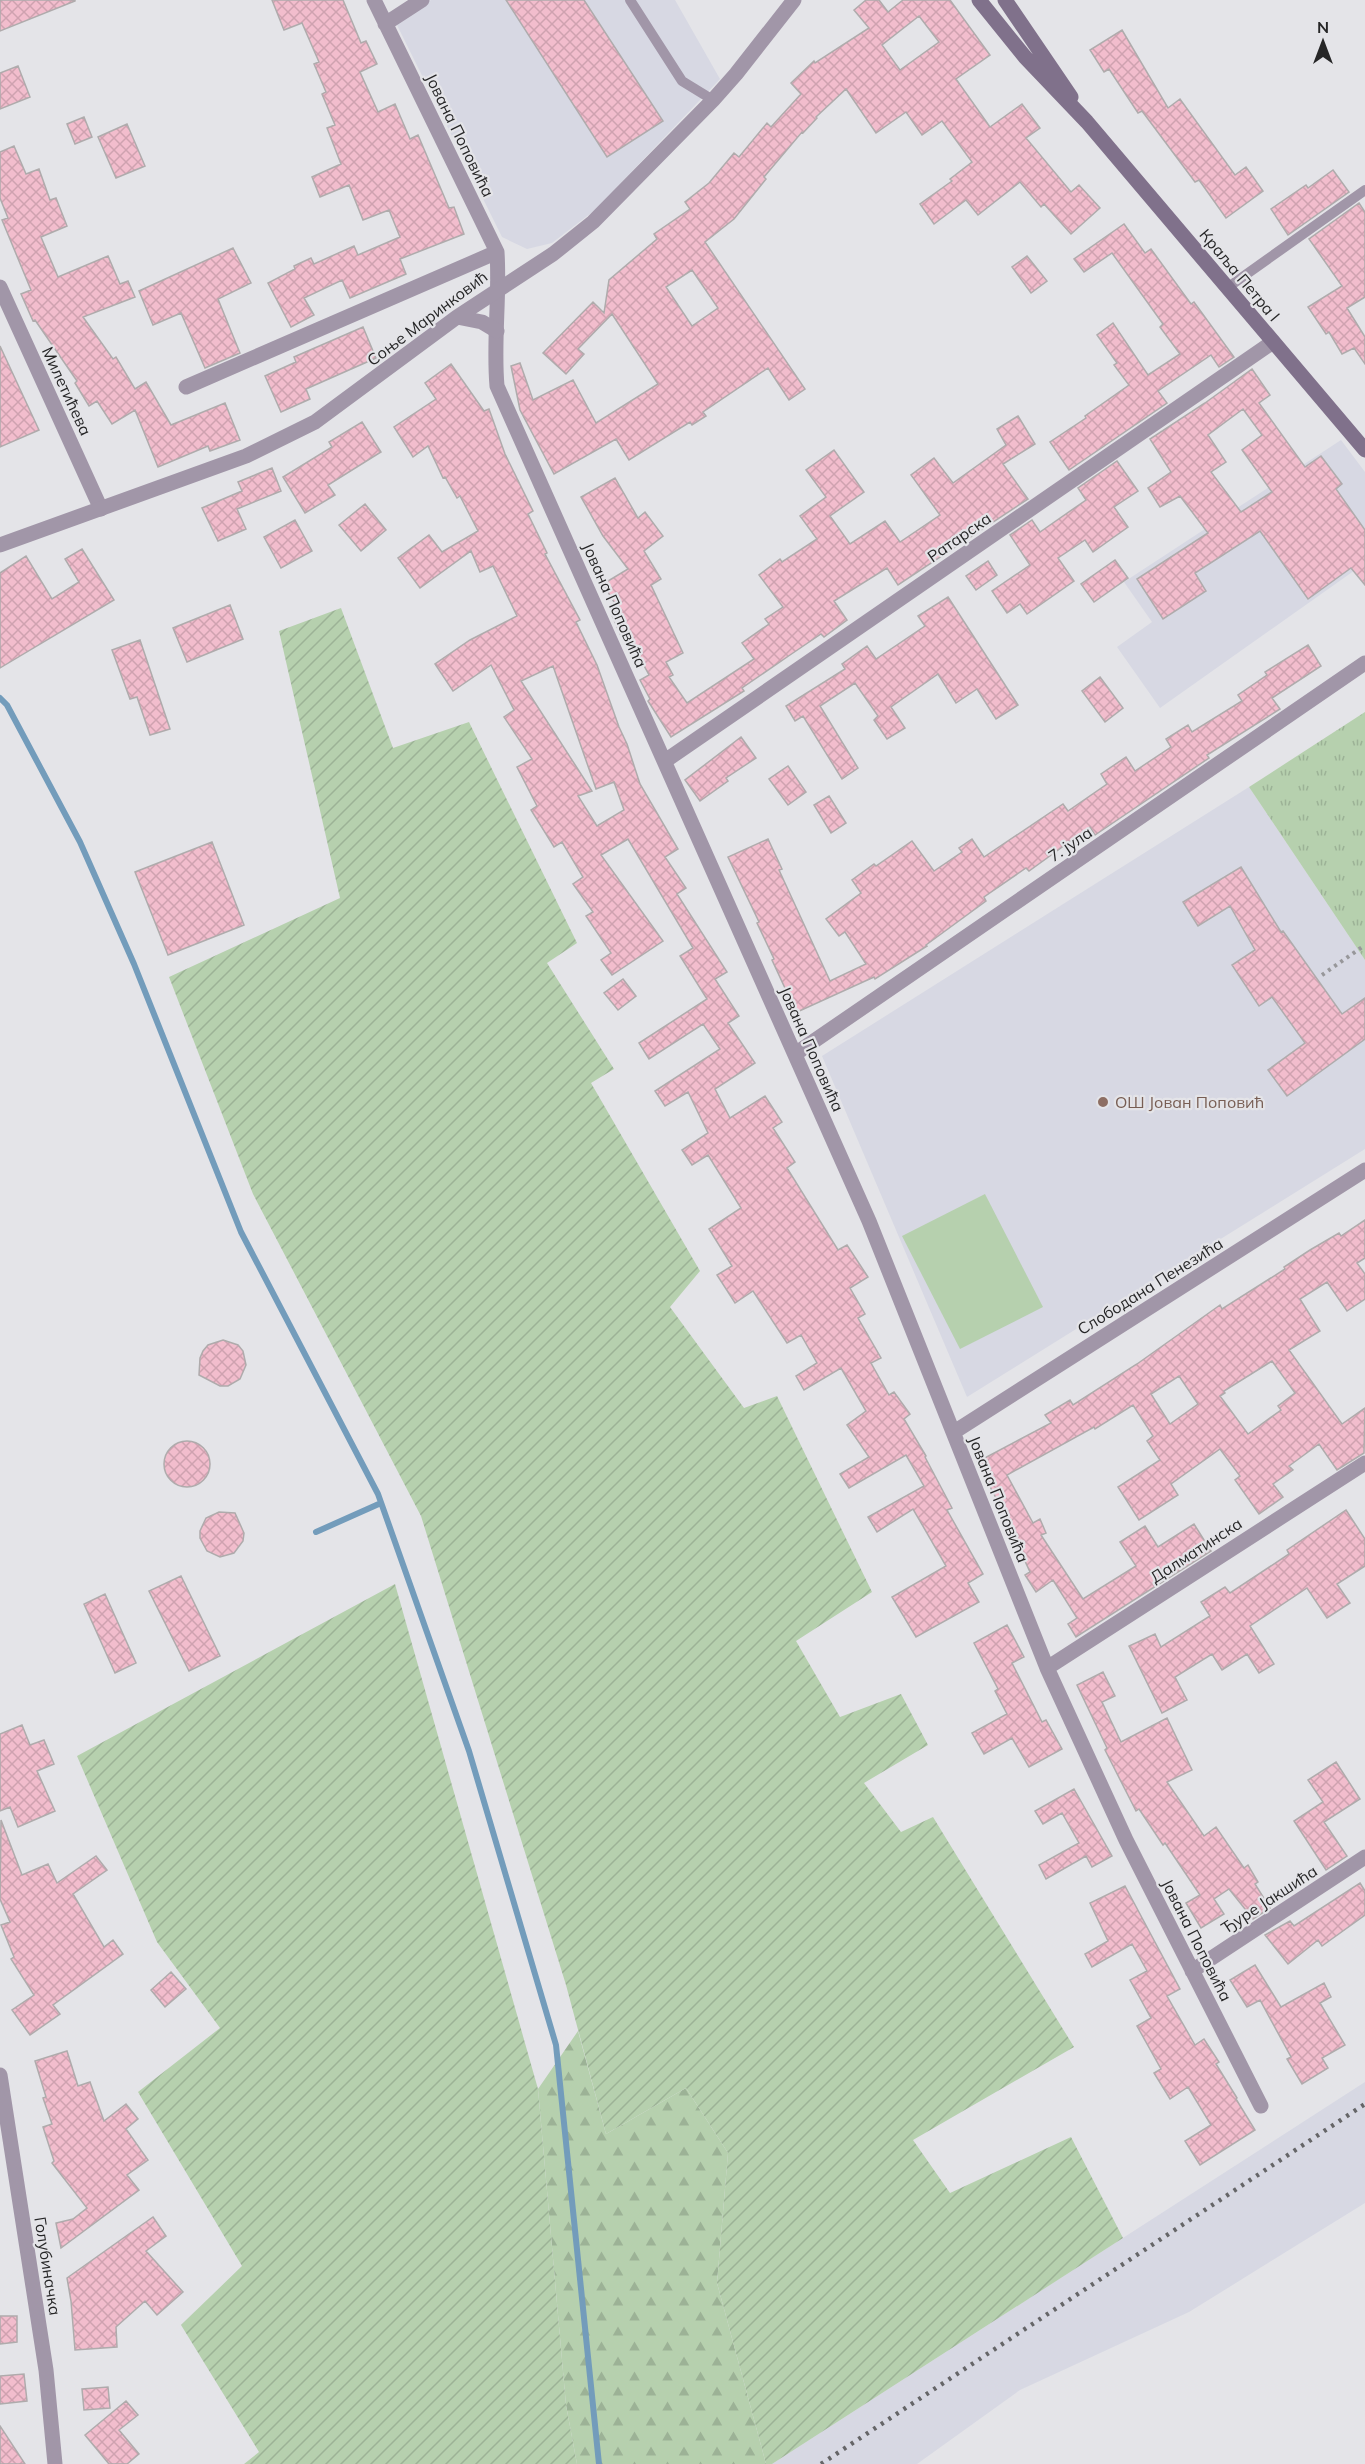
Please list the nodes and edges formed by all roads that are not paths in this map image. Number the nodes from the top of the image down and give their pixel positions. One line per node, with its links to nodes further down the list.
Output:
1 (374, 0): 7 (street, Јована Поповића)
2 (422, 0): 7 (street)
3 (630, 0): 8 (lane)
4 (794, 0): 8 (street, Соње Маринковић)
5 (979, 0): 9 (main road, Краља Петра I)
6 (1005, 0): 9 (main road, Краља Петра I)
7 (385, 24): 11 (street, Јована Поповића)
8 (713, 100): 12 (street, Соње Маринковић)
9 (1087, 122): 14 (main road, Краља Петра I)
10 (1365, 190): 14 (lane)
11 (497, 252): 12 (street, Јована Поповића); 18 (street)
12 (500, 287): 15 (street, Соње Маринковић); 16 (street, Јована Поповића)
13 (0, 288): 20 (street, Милетићева)
14 (1227, 288): 17 (main road, Краља Петра I)
15 (457, 317): 16 (street); 20 (street, Соње Маринковић)
16 (497, 332): 23 (street, Јована Поповића)
17 (1273, 342): 19 (main road, Краља Петра I); 23 (street, Ратарска)
18 (186, 387)
19 (1365, 450)
20 (101, 509): 21 (street, Соње Маринковић)
21 (0, 544)
22 (1365, 663): 24 (street, 7. јула)
23 (665, 761): 24 (street, Јована Поповића)
24 (795, 1054): 26 (street, Јована Поповића)
25 (1365, 1170): 26 (street, Слободана Пенезића)
26 (954, 1432): 28 (street, Јована Поповића)
27 (1365, 1463): 28 (street, Далматинска)
28 (1047, 1668): 30 (street, Јована Поповића)
29 (1365, 1857): 30 (street, Ђуре Јакшића)
30 (1192, 1971): 32 (street, Јована Поповића)
31 (0, 2075): 33 (street, Голубиначка)
32 (1261, 2106)
33 (55, 2464)

